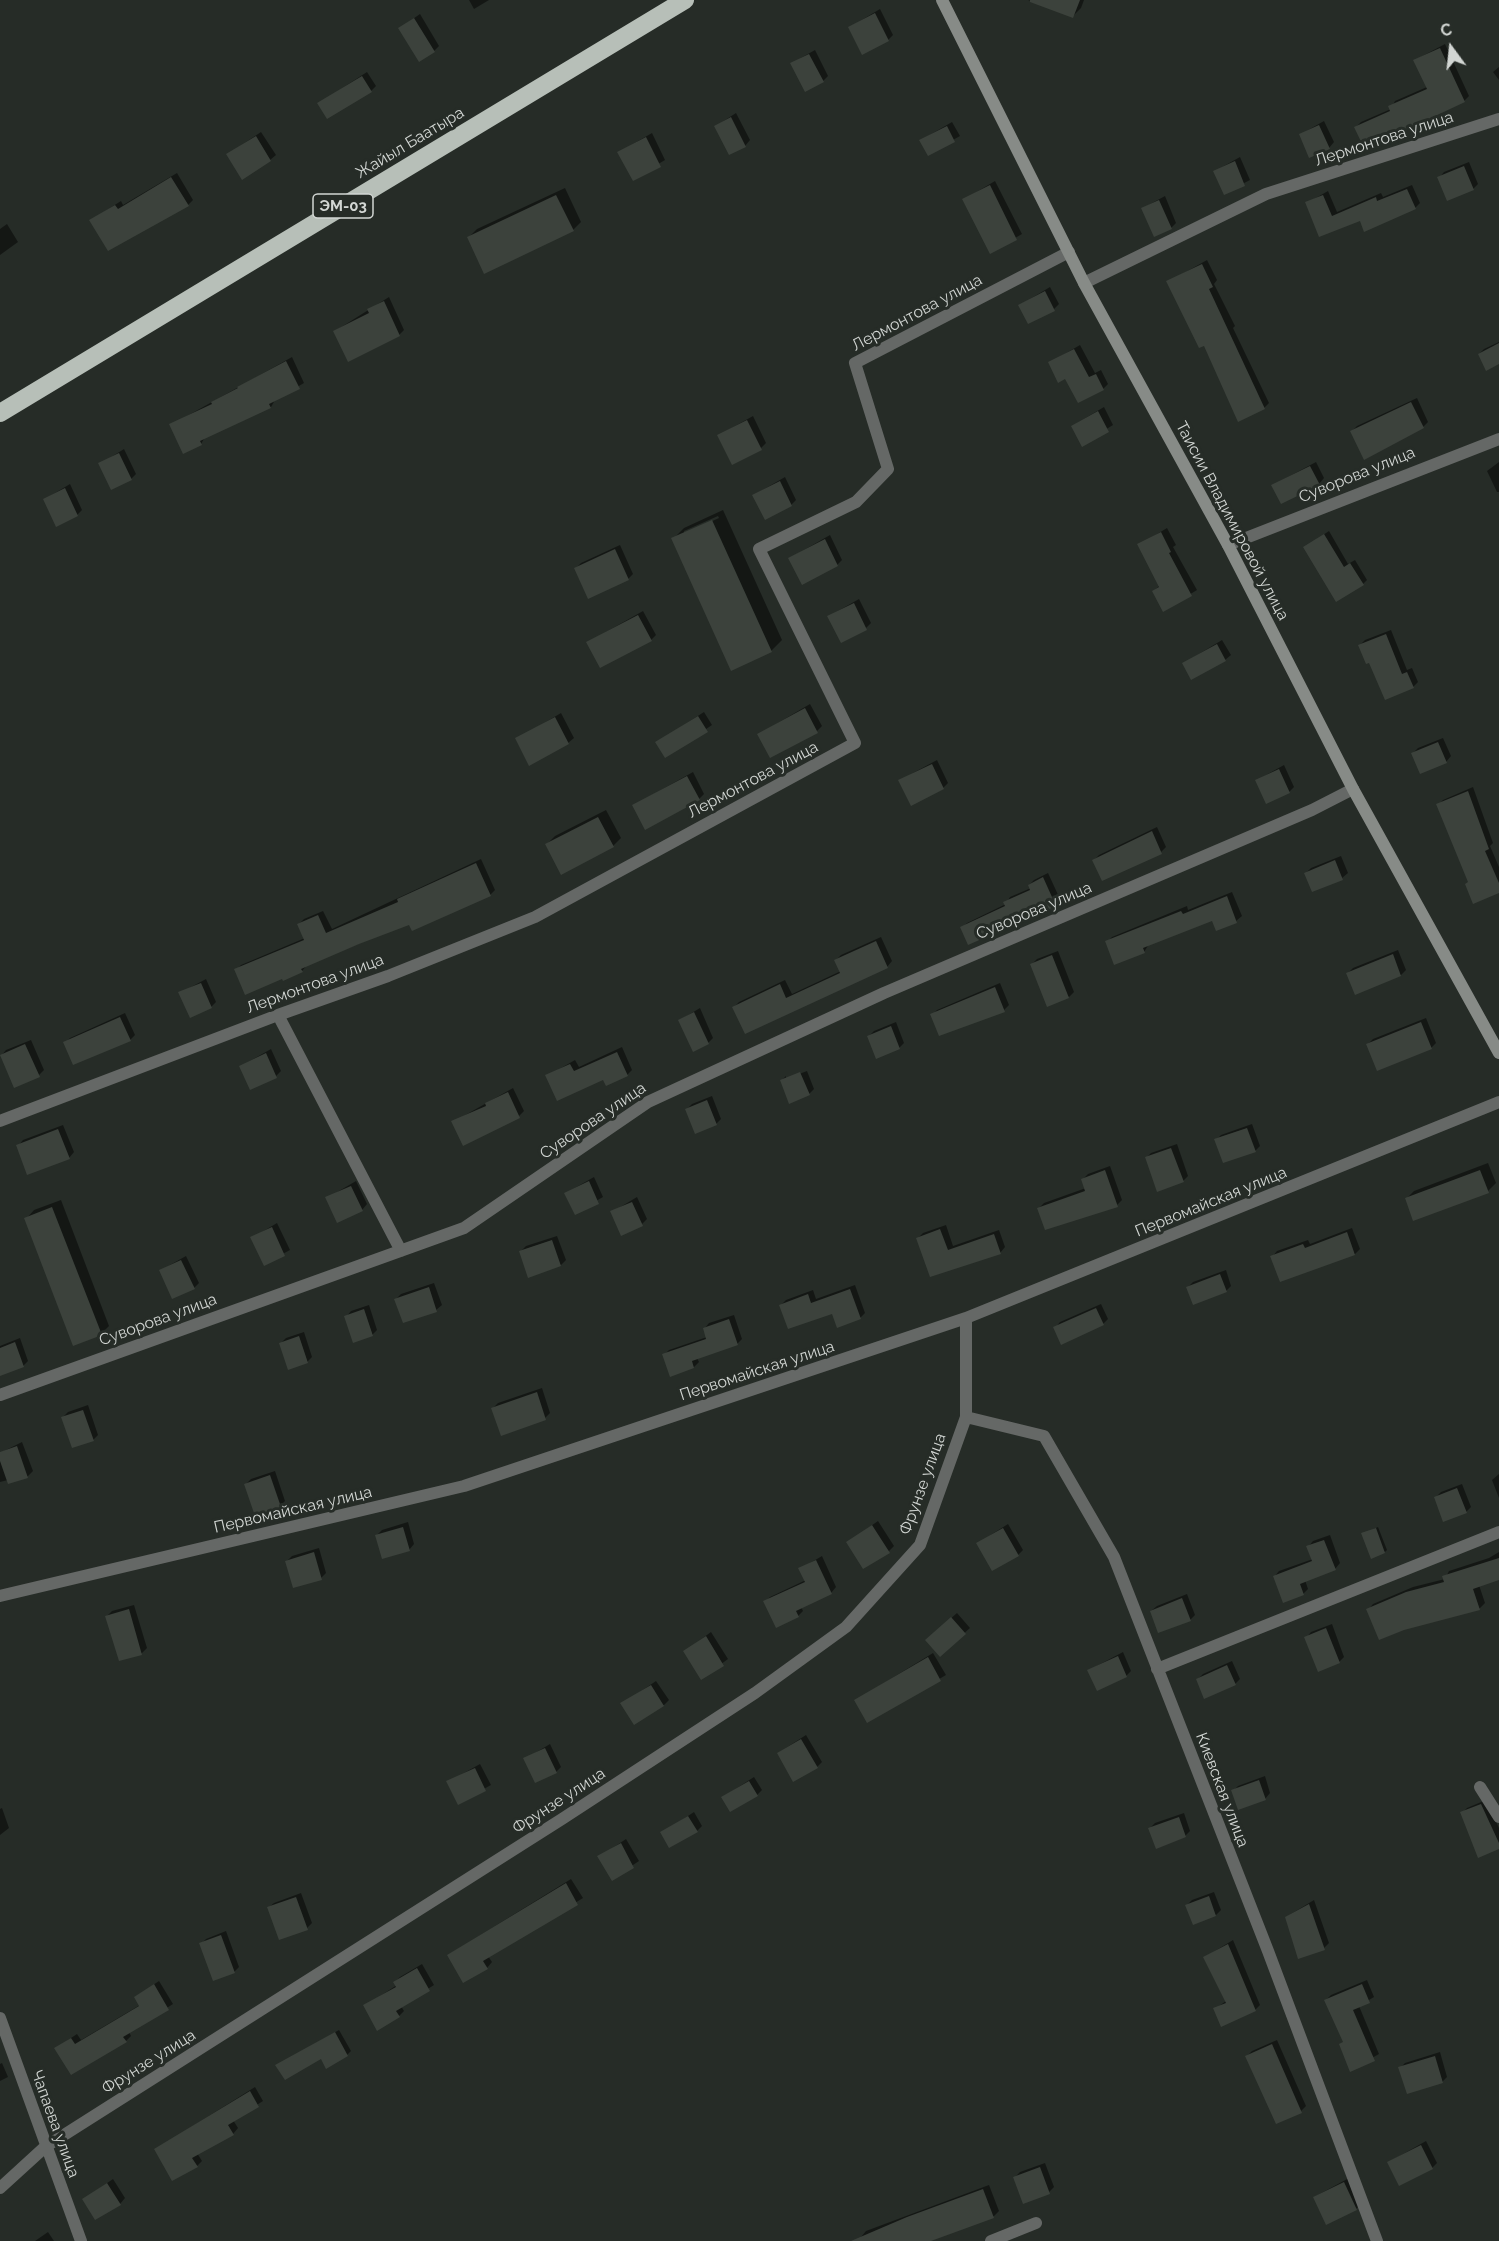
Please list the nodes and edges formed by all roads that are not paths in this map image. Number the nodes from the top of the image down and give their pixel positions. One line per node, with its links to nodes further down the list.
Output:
1 (685, 0): 6 (highway, Жайыл Баатыра / ЭМ-03)
2 (942, 0): 4 (street, Таисии Владимировой улица)
3 (1499, 118): 5 (street, Лермонтова улица)
4 (1069, 252): 5 (street, Таисии Владимировой улица); 10 (street, Лермонтова улица)
5 (1084, 283): 8 (street, Таисии Владимировой улица)
6 (0, 413)
7 (1499, 439): 8 (street, Суворова улица)
8 (1228, 544): 9 (street, Таисии Владимировой улица)
9 (1353, 789): 11 (street, Таисии Владимировой улица); 14 (street, Суворова улица)
10 (278, 1015): 13 (street, Лермонтова улица); 14 (street)
11 (1499, 1053)
12 (1499, 1102): 15 (street, Первомайская улица)
13 (0, 1122)
14 (401, 1251): 16 (street, Суворова улица)
15 (966, 1318): 17 (street, Фрунзе улица); 19 (street, Первомайская улица)
16 (0, 1395)
17 (966, 1417): 20 (street, Киевская улица); 24 (street, Фрунзе улица)
18 (1499, 1532): 20 (street)
19 (0, 1596)
20 (1157, 1669): 29 (street, Киевская улица)
21 (1480, 1787): 22 (street)
22 (1499, 1817)
23 (0, 2018): 24 (street, Чапаева улица)
24 (45, 2147): 25 (street, Фрунзе улица); 27 (street, Чапаева улица)
25 (0, 2188)
26 (1036, 2223): 28 (street)
27 (81, 2241)
28 (991, 2241)
29 (1377, 2241)

